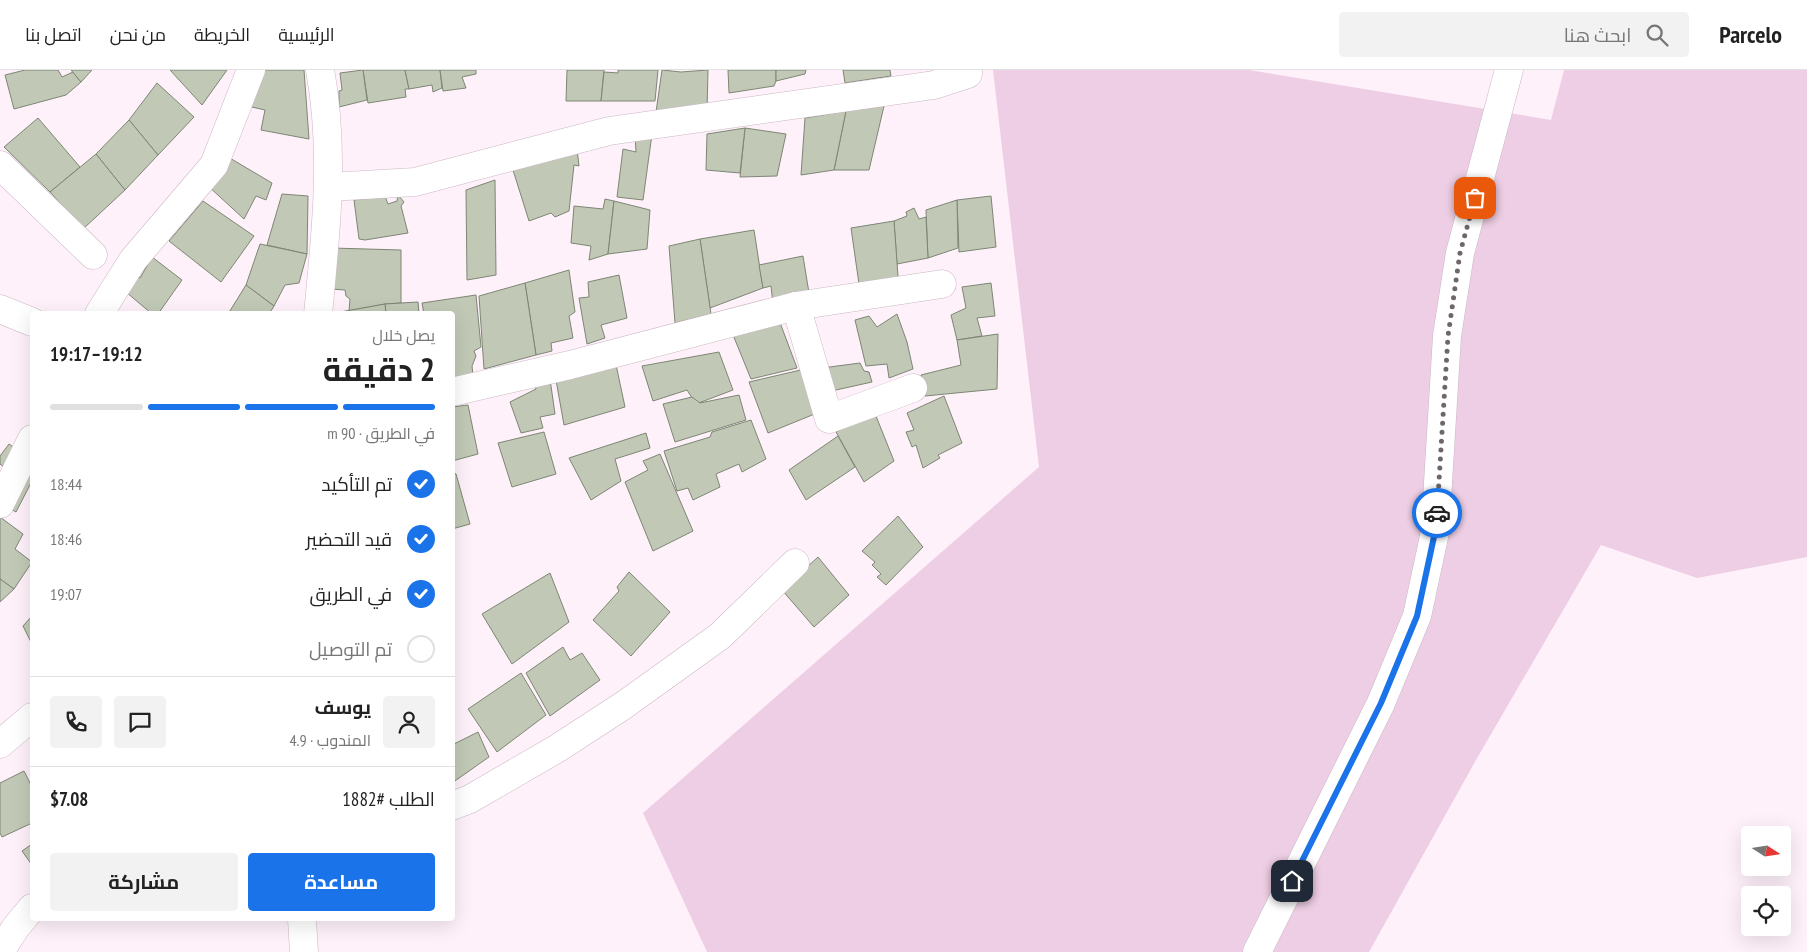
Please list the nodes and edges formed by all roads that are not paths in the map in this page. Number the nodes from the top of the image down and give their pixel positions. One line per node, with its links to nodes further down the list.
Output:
1 (251, 70): 11 (street)
2 (320, 70): 6 (street)
3 (968, 70): 6 (street)
4 (1509, 70): 26 (street)
5 (0, 165): 7 (street)
6 (329, 187): 12 (street)
7 (93, 255)
8 (942, 284): 9 (street)
9 (796, 306): 14 (street); 15 (street)
10 (0, 309): 13 (street)
11 (101, 311)
12 (317, 311)
13 (30, 321)
14 (913, 388)
15 (455, 391)
16 (30, 443): 17 (street)
17 (0, 504)
18 (795, 563): 21 (street)
19 (30, 719): 20 (street)
20 (0, 744)
21 (455, 805)
22 (30, 910): 24 (street)
23 (302, 921): 25 (street)
24 (0, 952)
25 (304, 952)
26 (1257, 952)

